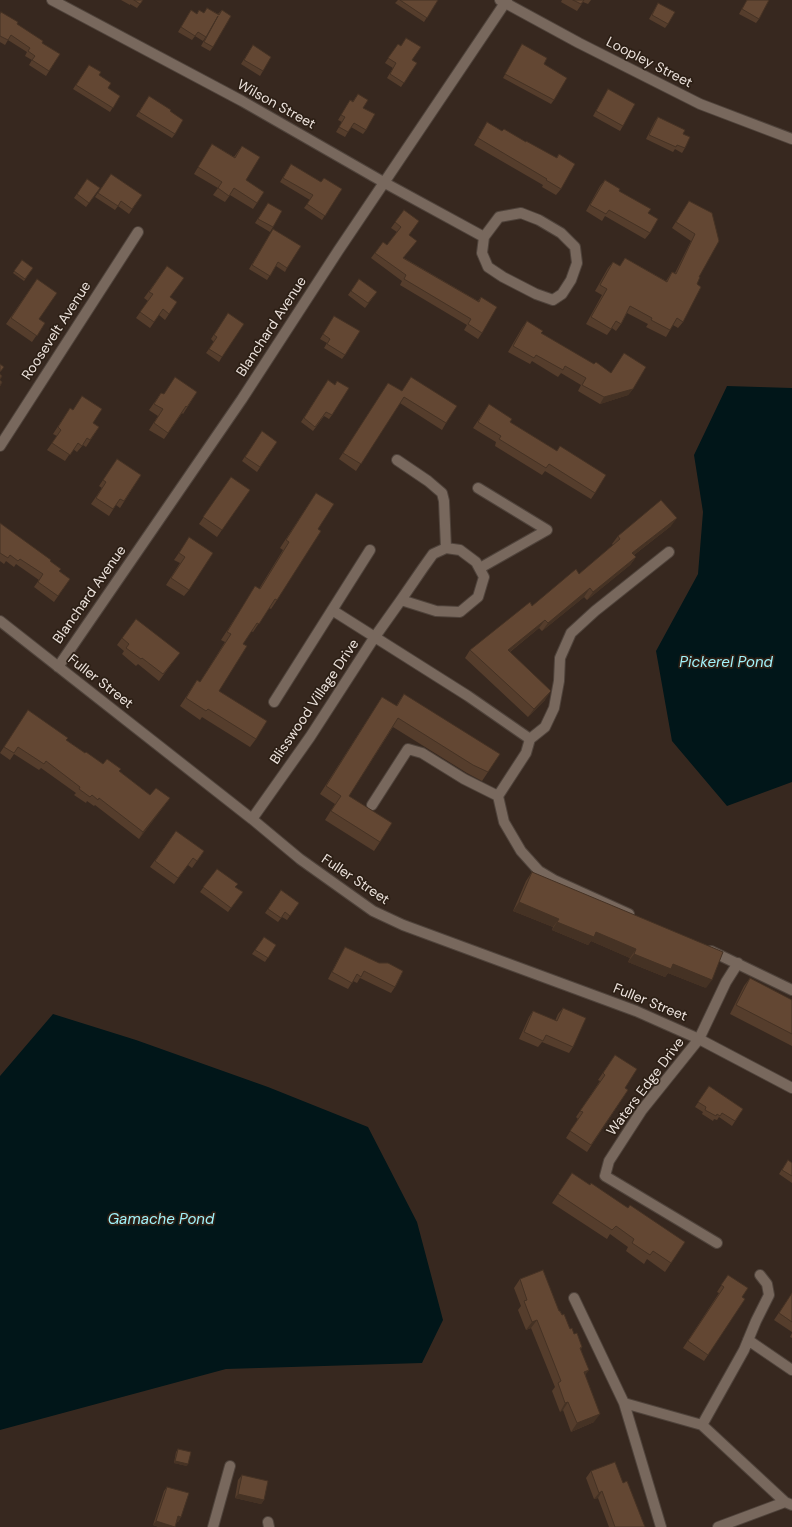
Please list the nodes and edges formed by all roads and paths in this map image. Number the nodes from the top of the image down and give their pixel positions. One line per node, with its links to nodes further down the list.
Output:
1 (52, 0): 4 (street, Wilson Street)
2 (504, 1): 3 (street, Loopley Street); 4 (street, Blanchard Avenue)
3 (792, 138)
4 (385, 183): 6 (street, Wilson Street); 18 (street, Blanchard Avenue)
5 (138, 232): 7 (street, Roosevelt Avenue)
6 (484, 237): 6 (street)
7 (0, 446)
8 (397, 460): 10 (street)
9 (478, 488): 13 (street)
10 (446, 548): 13 (street); 14 (street, Blisswood Village Drive)
11 (370, 550): 15 (street)
12 (670, 552): 20 (street)
13 (480, 568): 14 (street)
14 (401, 600): 17 (street, Blisswood Village Drive)
15 (332, 610): 17 (street); 19 (street)
16 (0, 621): 18 (street, Fuller Street)
17 (374, 638): 20 (street); 23 (street, Blisswood Village Drive)
18 (58, 667): 23 (street, Fuller Street)
19 (274, 702)
20 (530, 739): 21 (street)
21 (498, 796): 22 (street); 24 (street)
22 (372, 805)
23 (252, 819): 28 (street, Fuller Street)
24 (639, 918)
25 (703, 947): 26 (street)
26 (738, 963): 27 (street); 28 (street, Waters Edge Drive)
27 (792, 990)
28 (699, 1038): 29 (street, Fuller Street); 30 (street, Waters Edge Drive)
29 (792, 1088)
30 (717, 1243)
31 (760, 1275): 33 (street)
32 (574, 1298): 35 (street)
33 (748, 1340): 34 (street); 36 (street)
34 (792, 1370)
35 (624, 1403): 36 (street); 40 (street)
36 (702, 1425): 38 (street)
37 (230, 1466): 39 (street)
38 (789, 1503): 41 (street)
39 (212, 1527)
40 (661, 1527)
41 (718, 1527)

